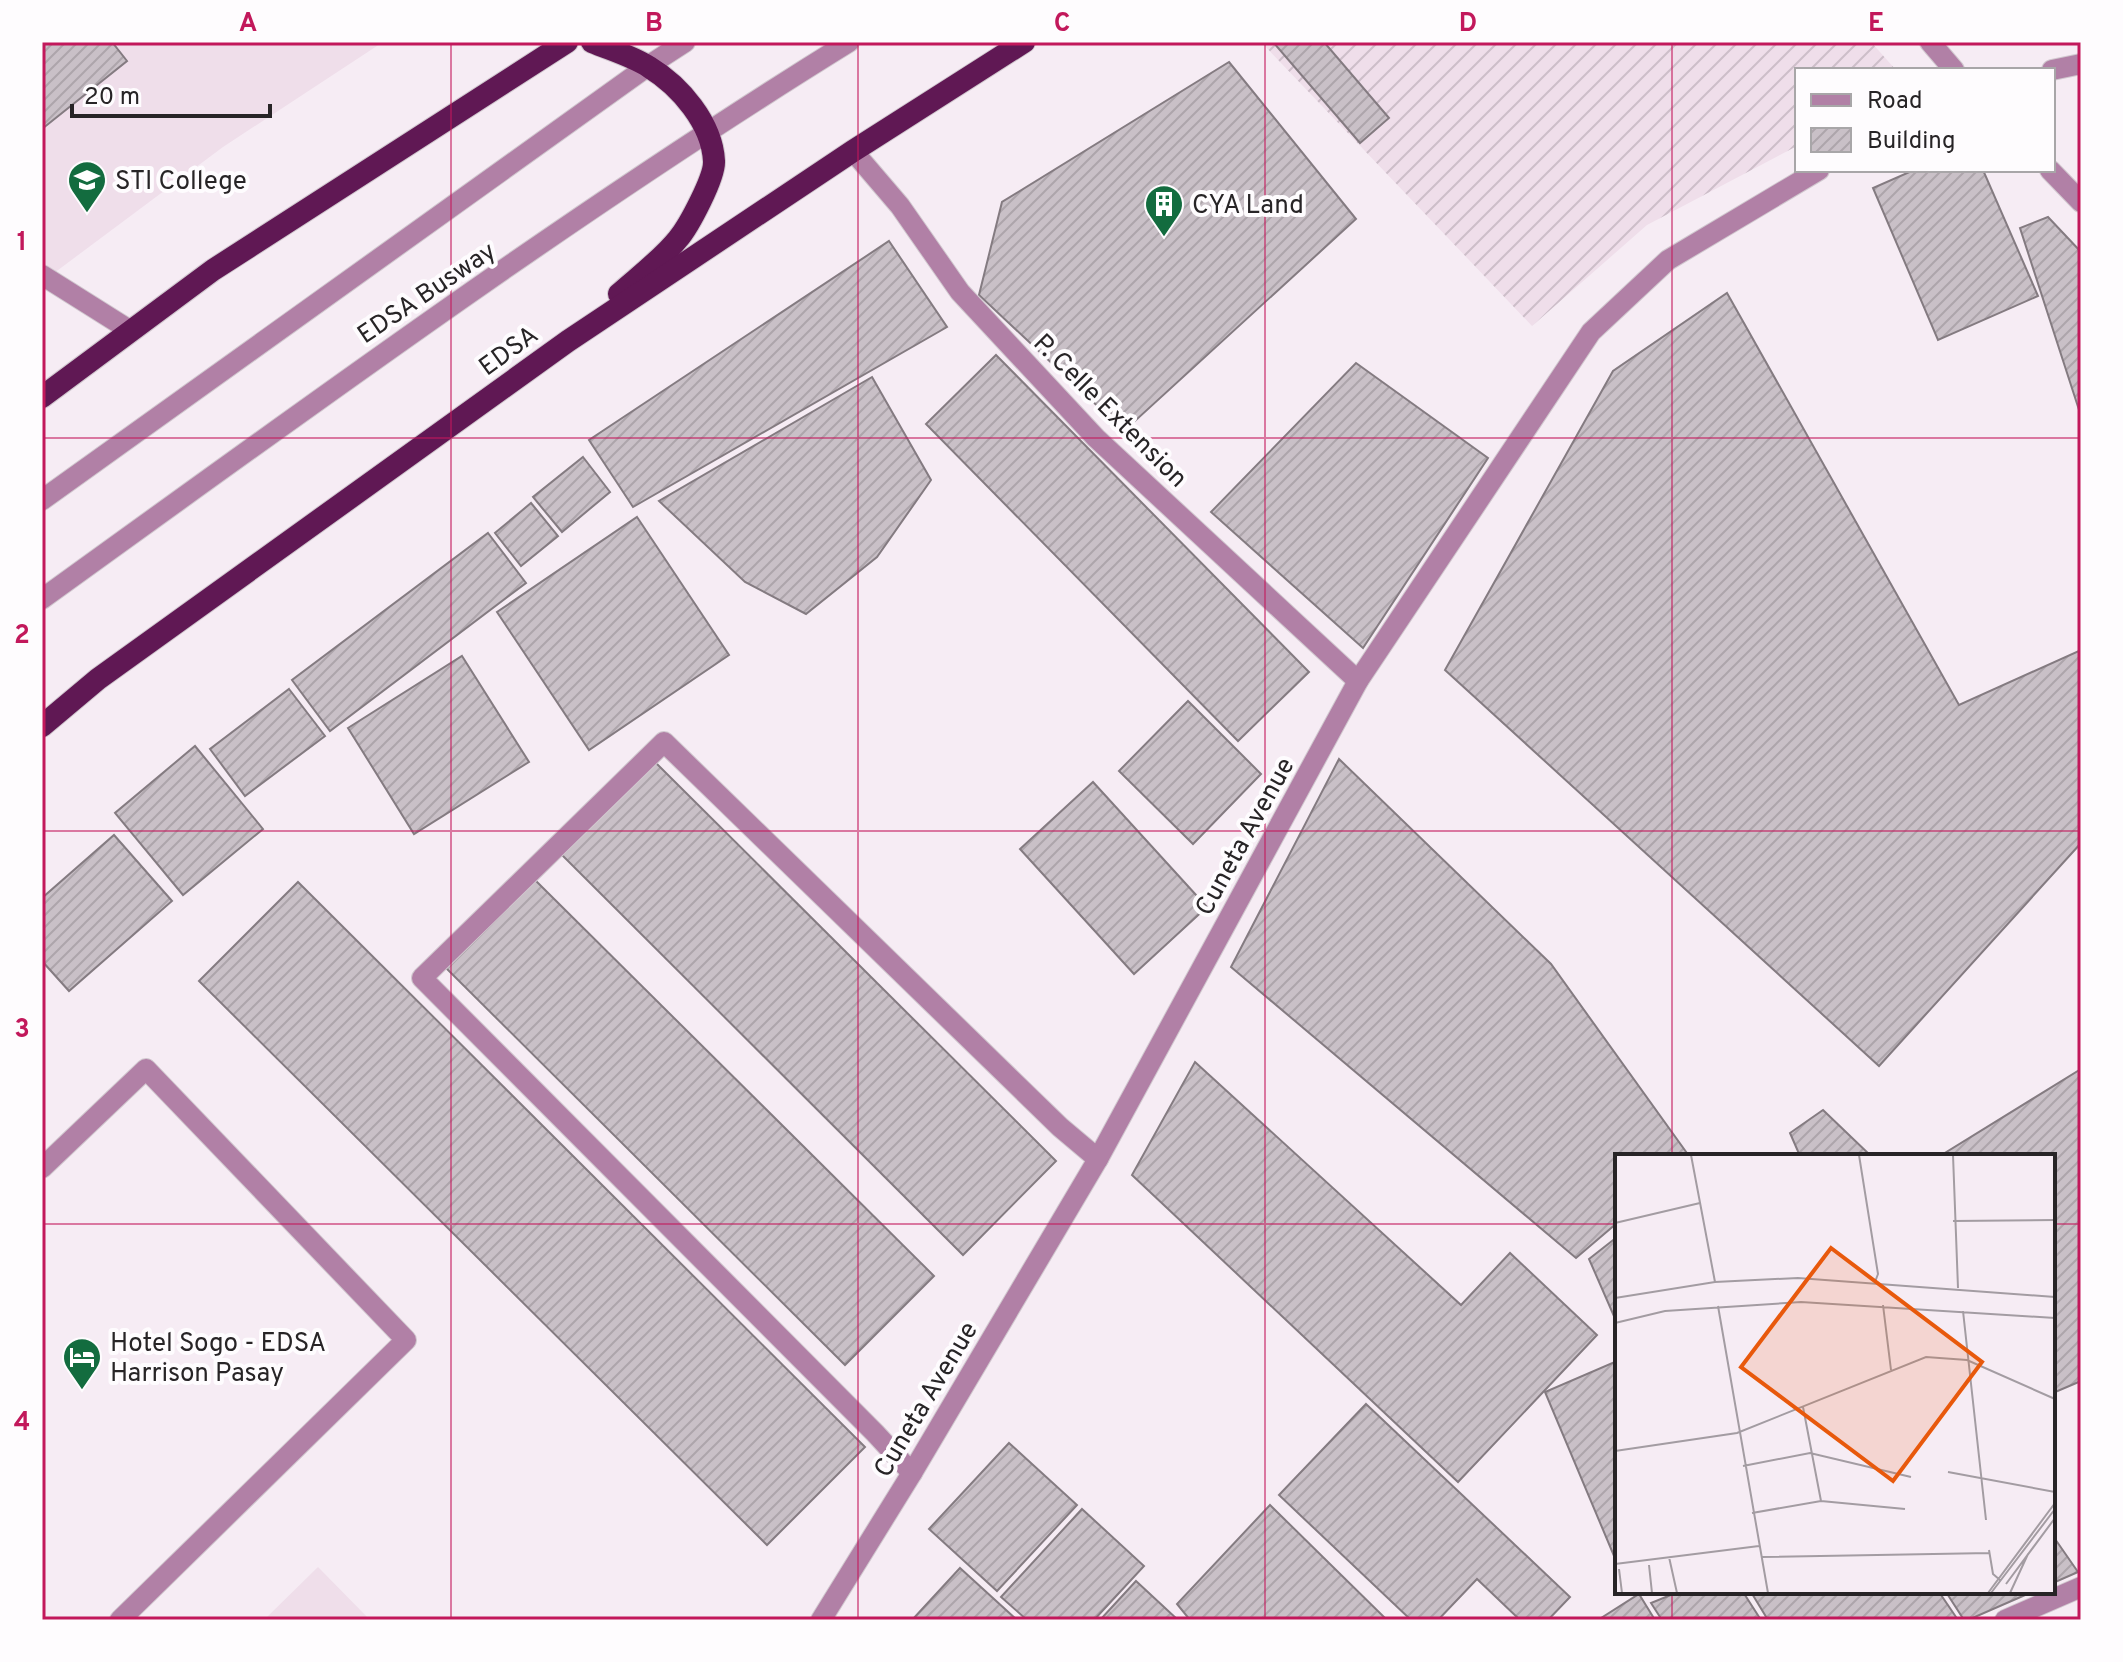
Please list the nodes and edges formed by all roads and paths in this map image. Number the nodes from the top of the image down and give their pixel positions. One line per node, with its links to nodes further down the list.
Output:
1 (567, 42): 17 (highway)
2 (592, 42): 8 (highway)
3 (685, 42): 8 (street, EDSA Busway)
4 (849, 42): 11 (street, EDSA Busway)
5 (1024, 42): 12 (highway, EDSA)
6 (1930, 42): 9 (street)
7 (2081, 64): 10 (street)
8 (648, 66): 11 (highway); 20 (street, EDSA Busway)
9 (1952, 68)
10 (2055, 69)
11 (707, 132): 18 (highway); 21 (street, EDSA Busway)
12 (853, 151): 18 (highway, EDSA); 22 (street, P. Celle Extension)
13 (1816, 172): 22 (street, Cuneta Avenue)
14 (2052, 172): 15 (street)
15 (2081, 202)
16 (42, 275): 17 (street)
17 (131, 331): 19 (highway)
18 (568, 341): 23 (highway, EDSA)
19 (42, 397)
20 (42, 500)
21 (42, 599)
22 (1358, 681): 24 (street, Cuneta Avenue)
23 (42, 726)
24 (1098, 1159): 26 (street, Cuneta Avenue); 26 (street)
25 (42, 1168): 29 (street)
26 (912, 1473): 28 (street, Cuneta Avenue)
27 (2081, 1587): 30 (street)
28 (826, 1618)
29 (120, 1620)
30 (2005, 1620)

